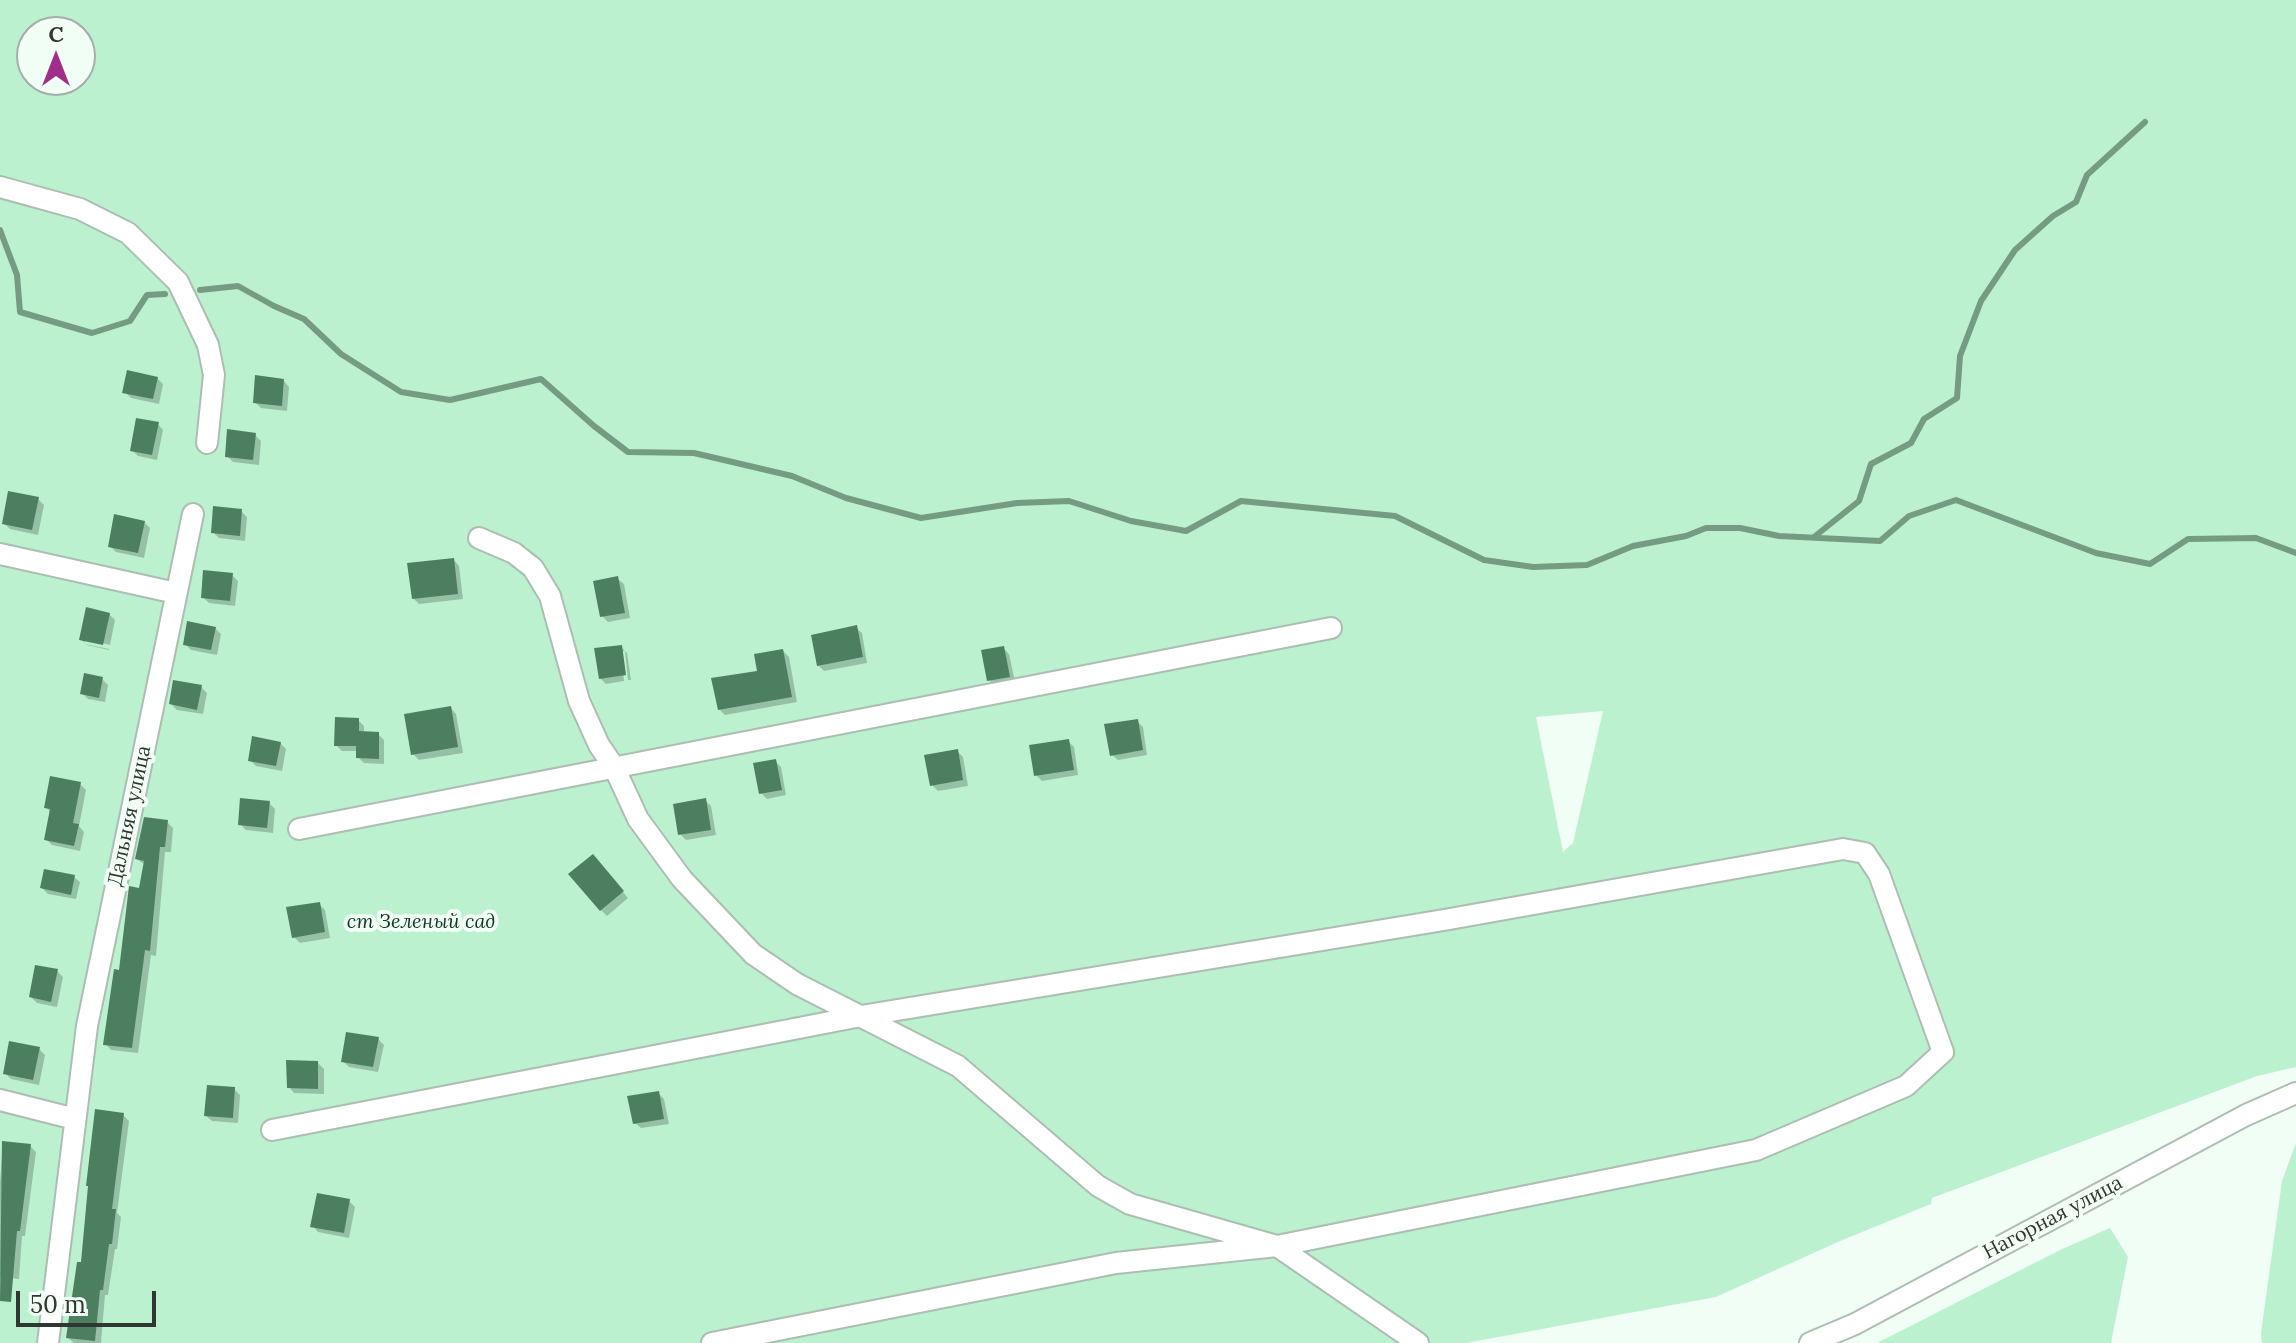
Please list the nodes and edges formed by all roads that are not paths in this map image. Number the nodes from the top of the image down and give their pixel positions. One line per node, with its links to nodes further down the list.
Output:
1 (0, 187): 2 (street)
2 (207, 443)
3 (193, 514): 6 (street, Дальняя улица)
4 (479, 538): 8 (street)
5 (0, 554): 6 (street)
6 (176, 593): 13 (street, Дальняя улица)
7 (1331, 628): 8 (street)
8 (614, 767): 9 (street); 10 (street)
9 (299, 829)
10 (861, 1016): 14 (street); 15 (street); 15 (street)
11 (2296, 1093): 19 (street, Нагорная улица)
12 (0, 1100): 13 (street)
13 (75, 1119): 16 (street, Дальняя улица)
14 (272, 1130)
15 (1277, 1246): 17 (street); 18 (street)
16 (48, 1343)
17 (712, 1343)
18 (1418, 1343)
19 (1810, 1343)

